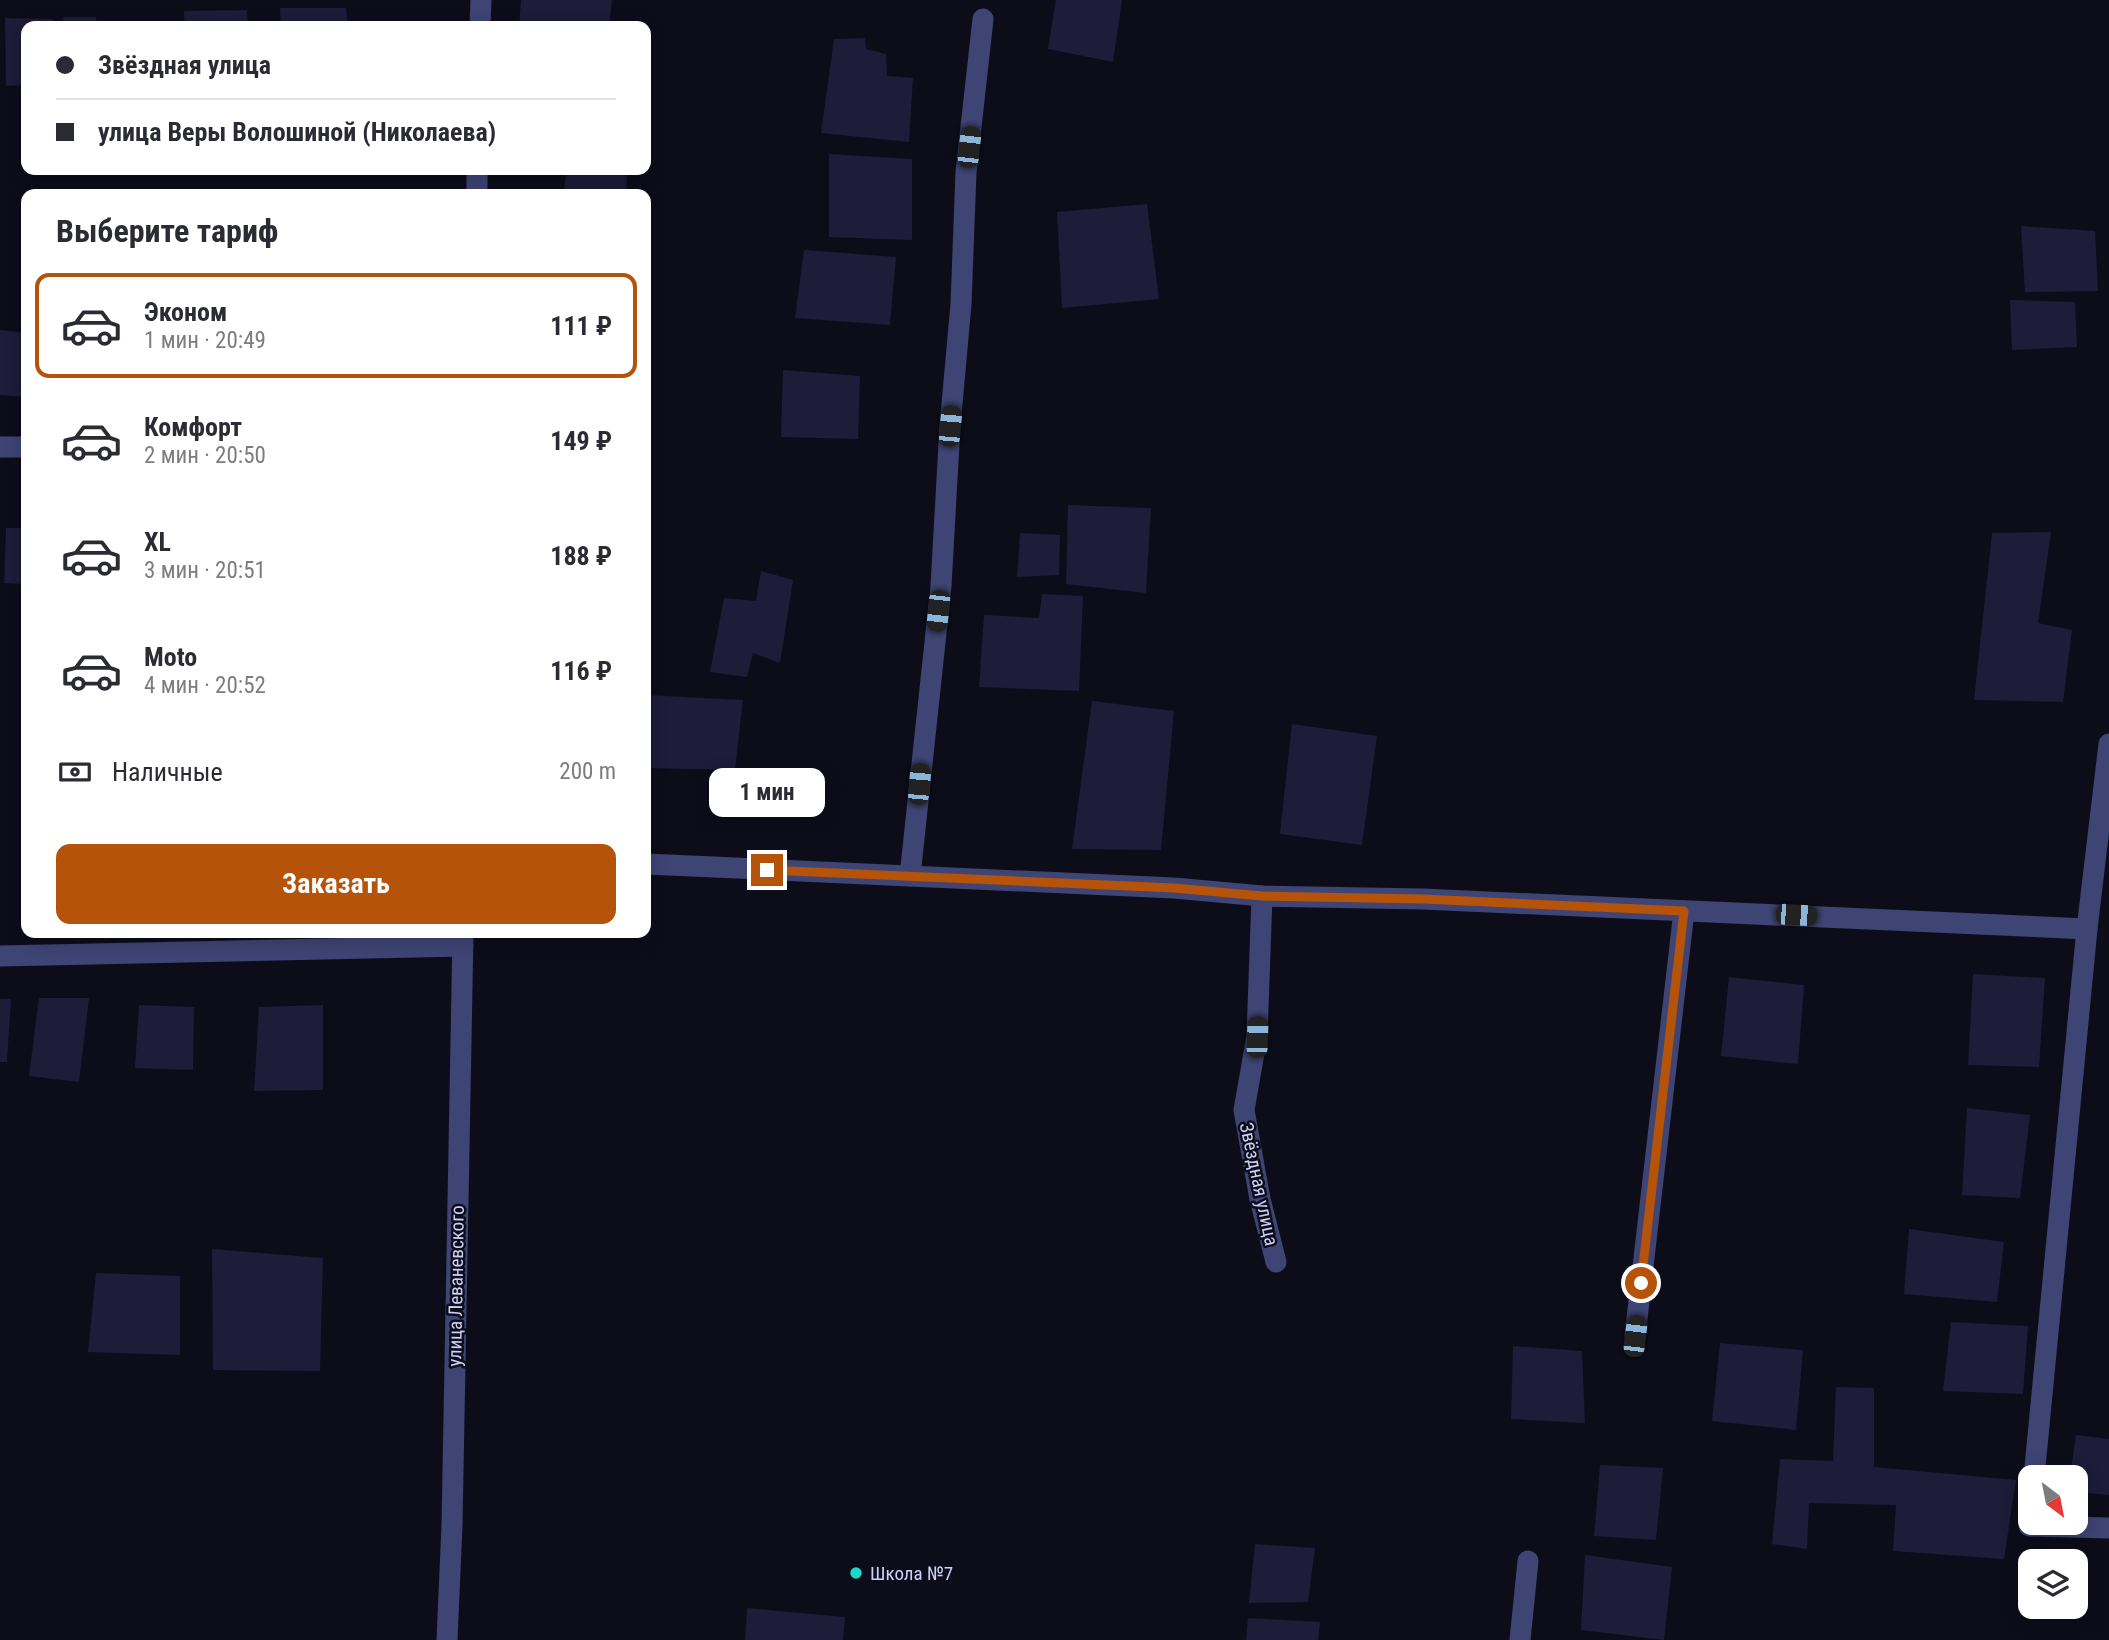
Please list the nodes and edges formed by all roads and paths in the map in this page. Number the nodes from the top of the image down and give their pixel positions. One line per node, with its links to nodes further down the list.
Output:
1 (481, 0): 3 (street)
2 (983, 19): 8 (street)
3 (480, 21)
4 (0, 447): 5 (street)
5 (21, 447)
6 (2109, 744): 11 (street)
7 (651, 864): 8 (street)
8 (911, 876): 9 (street)
9 (1262, 896): 10 (street); 14 (street, Звёздная улица)
10 (1684, 911): 11 (street); 15 (street)
11 (2087, 929): 16 (street)
12 (463, 939): 13 (street); 20 (street, улица Леваневского)
13 (0, 956)
14 (1276, 1262)
15 (1635, 1336)
16 (2035, 1465)
17 (2088, 1527): 18 (street)
18 (2109, 1528)
19 (1528, 1561): 21 (street)
20 (447, 1640)
21 (1520, 1640)

